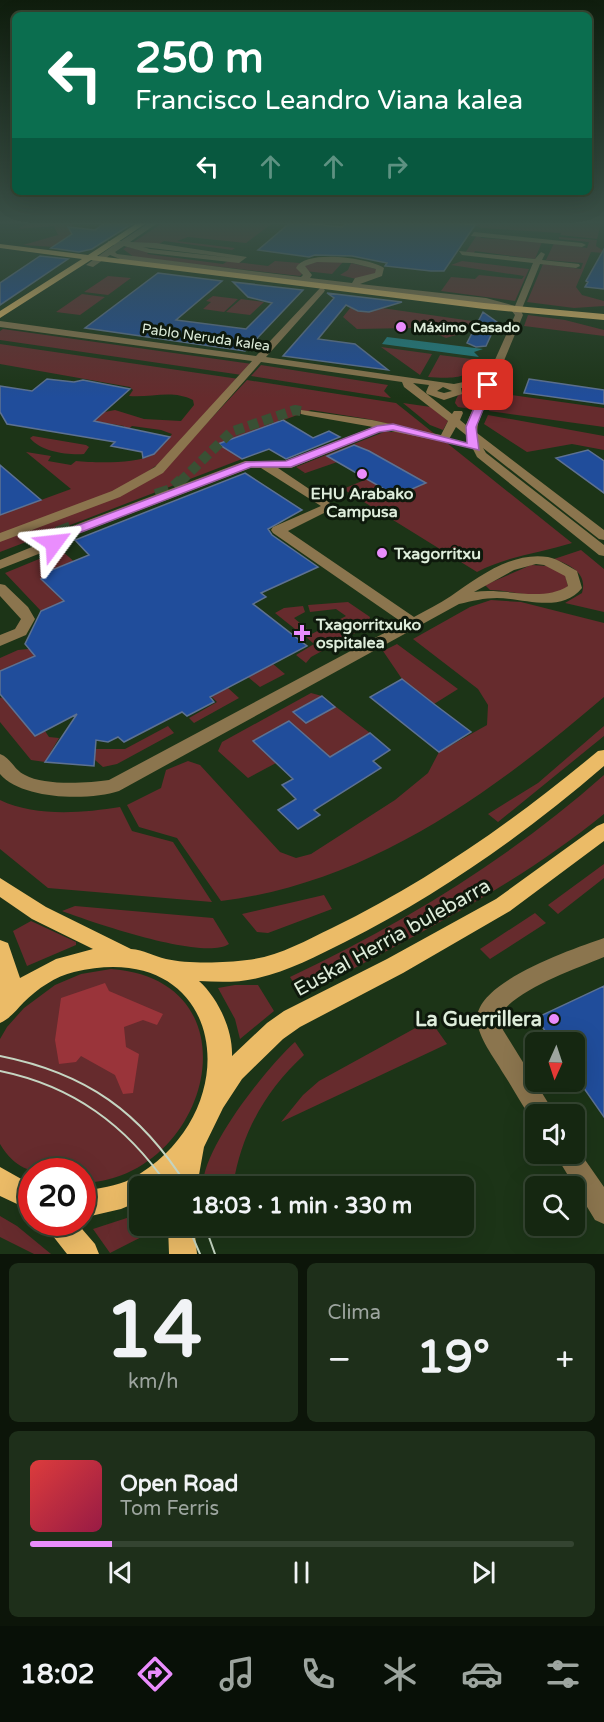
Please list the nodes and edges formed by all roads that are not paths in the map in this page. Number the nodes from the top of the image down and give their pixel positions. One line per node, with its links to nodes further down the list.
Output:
1 (60, 281): 11 (main road)
2 (65, 281): 13 (main road)
3 (317, 281): 6 (main road)
4 (365, 281): 6 (street)
5 (529, 281): 8 (street)
6 (355, 285): 8 (main road)
7 (321, 291): 15 (street)
8 (517, 309): 10 (main road); 17 (street)
9 (604, 311): 10 (main road)
10 (565, 314): 12 (main road); 14 (main road)
11 (0, 315)
12 (604, 318)
13 (0, 323): 15 (street, Pablo Neruda kalea)
14 (604, 328)
15 (261, 359): 16 (street, Pablo Neruda kalea); 27 (street)
16 (412, 381): 18 (street, Pablo Neruda kalea); 20 (street)
17 (488, 385): 18 (street); 22 (street)
18 (451, 392): 20 (street)
19 (305, 412): 21 (street)
20 (456, 416): 22 (street); 23 (street)
21 (393, 427): 23 (street); 24 (street)
22 (471, 428): 23 (street); 25 (street); 26 (street)
23 (459, 443): 29 (street)
24 (263, 463): 31 (street); 34 (street)
25 (604, 523)
26 (604, 536)
27 (0, 538)
28 (38, 541): 30 (street)
29 (604, 552)
30 (0, 556)
31 (0, 566)
32 (0, 588): 35 (street)
33 (455, 600): 33 (street); 34 (street)
34 (413, 623): 37 (street)
35 (0, 641)
36 (604, 756): 43 (main road, Euskal Herria bulebarra)
37 (0, 761)
38 (604, 831): 45 (main road, Euskal Herria bulebarra)
39 (0, 886): 42 (main road)
40 (604, 946): 46 (street)
41 (0, 950): 44 (main road)
42 (127, 956): 43 (main road); 44 (main road)
43 (170, 969): 45 (main road)
44 (3, 1008)
45 (215, 1099): 47 (main road)
46 (537, 1104)
47 (192, 1143): 49 (main road); 50 (main road)
48 (574, 1164): 55 (street)
49 (156, 1176)
50 (186, 1176)
51 (0, 1180): 52 (main road)
52 (18, 1193)
53 (129, 1193): 54 (main road)
54 (96, 1202)
55 (604, 1211)
56 (70, 1236): 58 (main road)
57 (182, 1236): 59 (main road)
58 (85, 1254)
59 (183, 1254)

